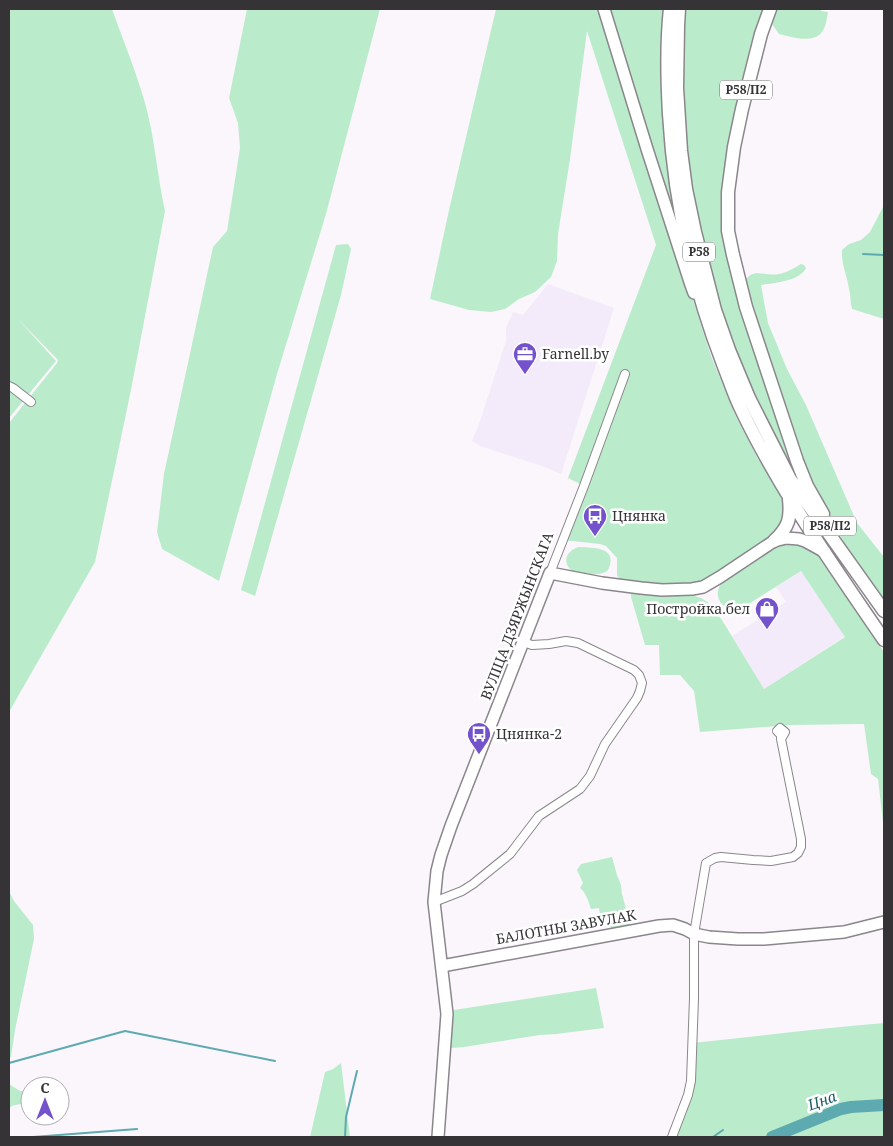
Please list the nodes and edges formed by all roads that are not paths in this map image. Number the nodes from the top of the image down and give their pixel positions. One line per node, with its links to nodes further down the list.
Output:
1 (604, 9): 5 (main road)
2 (670, 9): 5 (highway, Р58)
3 (679, 9): 13 (highway, Р58)
4 (770, 9): 13 (highway, Р58/П2)
5 (708, 322): 9 (highway, Р58)
6 (625, 374): 12 (street, ВУЛІЦА ДЗЯРЖЫНСКАГА)
7 (9, 386): 8 (street)
8 (30, 402)
9 (789, 497): 10 (highway); 11 (highway, Р58)
10 (774, 540): 11 (main road); 12 (main road)
11 (825, 552): 15 (highway, Р58)
12 (550, 573): 16 (main road, ВУЛІЦА ДЗЯРЖЫНСКАГА)
13 (868, 588): 14 (highway, Р58)
14 (884, 611)
15 (884, 640)
16 (523, 642): 18 (main road, ВУЛІЦА ДЗЯРЖЫНСКАГА); 18 (street)
17 (781, 739): 20 (street)
18 (434, 902): 21 (main road, ВУЛІЦА ДЗЯРЖЫНСКАГА)
19 (884, 922): 20 (main road, БАЛОТНЫ ЗАВУЛАК)
20 (694, 934): 21 (main road, БАЛОТНЫ ЗАВУЛАК); 23 (street)
21 (442, 966): 22 (main road, ВУЛІЦА ДЗЯРЖЫНСКАГА)
22 (438, 1137)
23 (672, 1137)

